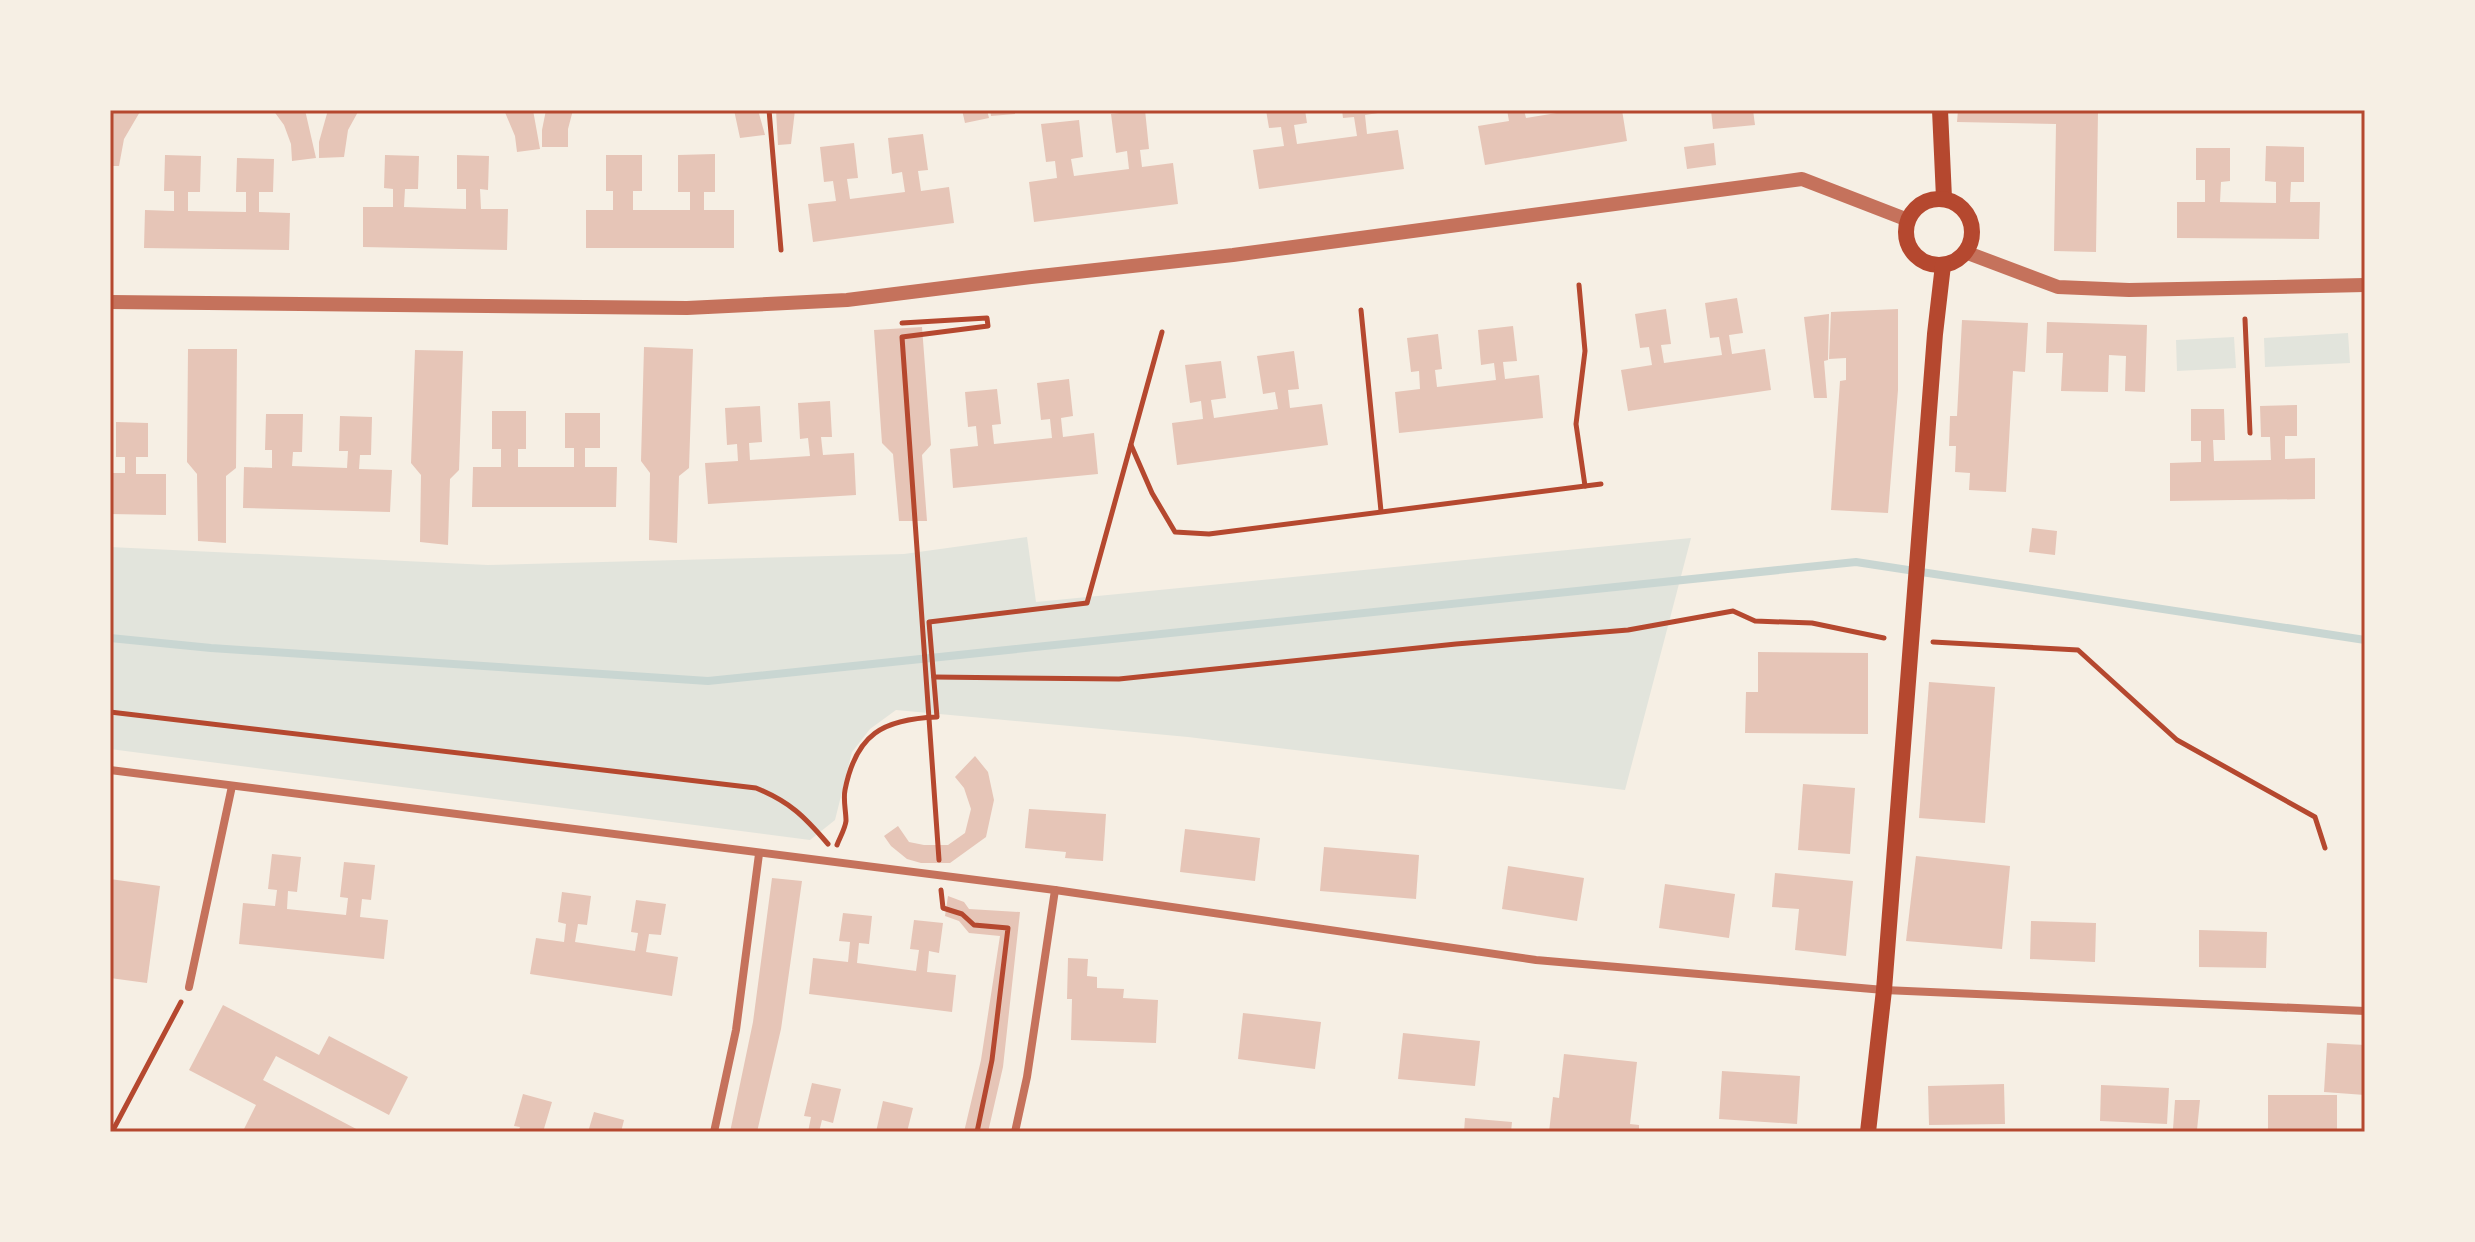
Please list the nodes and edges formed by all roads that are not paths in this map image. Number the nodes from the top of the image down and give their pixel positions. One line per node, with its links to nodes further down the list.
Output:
1 (1940, 110): 2 (main road)
2 (1944, 198): 3 (main road); 4 (main road)
3 (1908, 220): 5 (main road); 7 (street)
4 (1965, 252): 5 (main road); 6 (street)
5 (1943, 265): 13 (main road)
6 (2365, 285)
7 (110, 302)
8 (110, 770): 9 (street)
9 (232, 786): 10 (street); 12 (street)
10 (759, 854): 11 (street); 15 (street)
11 (1055, 890): 13 (street); 16 (street)
12 (189, 987)
13 (1884, 990): 14 (street); 17 (main road)
14 (2365, 1011)
15 (714, 1132)
16 (1015, 1132)
17 (1868, 1132)

